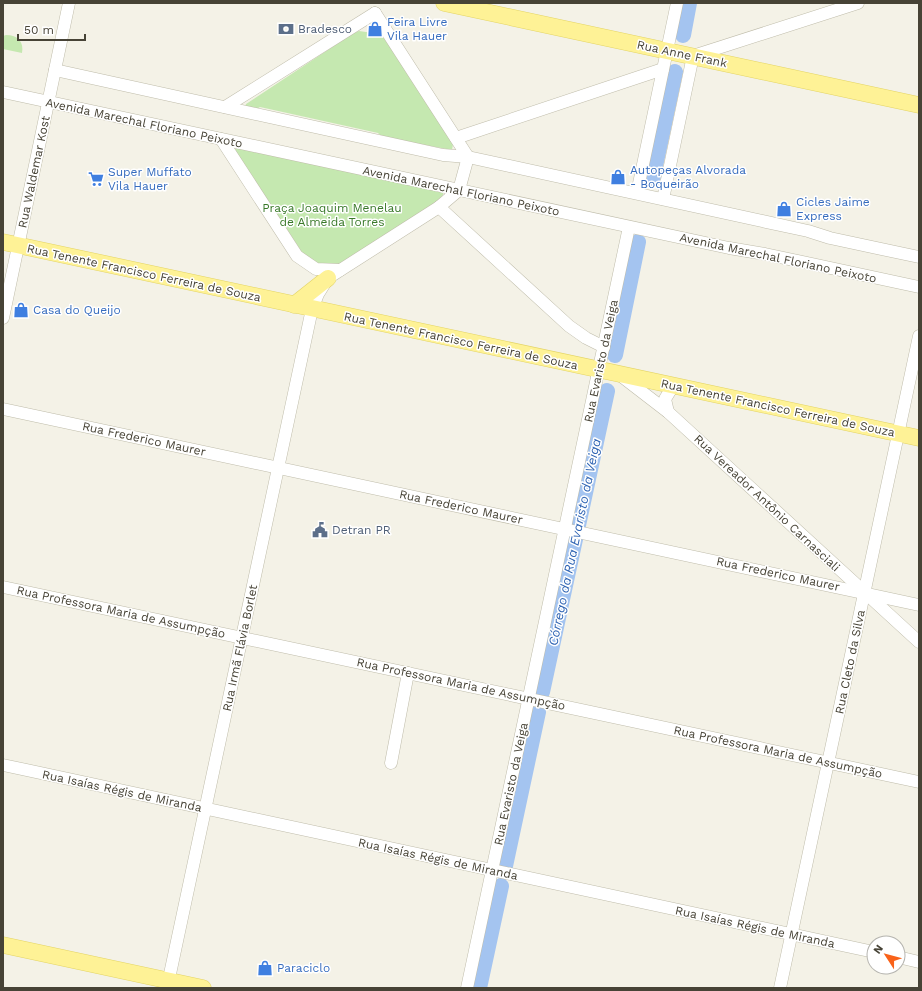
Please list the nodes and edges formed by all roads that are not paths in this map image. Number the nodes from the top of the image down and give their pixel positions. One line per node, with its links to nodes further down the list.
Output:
1 (69, 3): 9 (street, Rua Waldemar Kost)
2 (444, 3): 6 (main road, Rua Anne Frank)
3 (677, 3): 6 (street)
4 (858, 3): 7 (street)
5 (376, 8): 13 (street); 14 (street)
6 (667, 51): 7 (main road, Rua Anne Frank); 8 (street)
7 (694, 56): 12 (main road, Rua Anne Frank); 19 (street)
8 (663, 69): 14 (street); 18 (street)
9 (55, 70): 11 (street, Rua Waldemar Kost); 13 (street)
10 (3, 92): 11 (street, Avenida Marechal Floriano Peixoto)
11 (48, 102): 15 (street, Avenida Marechal Floriano Peixoto); 22 (street, Rua Waldemar Kost)
12 (919, 104)
13 (224, 107): 16 (street)
14 (456, 138): 16 (street)
15 (221, 139): 17 (street, Avenida Marechal Floriano Peixoto); 24 (street)
16 (468, 157): 17 (street); 18 (street)
17 (459, 190): 20 (street); 21 (street, Avenida Marechal Floriano Peixoto)
18 (637, 194): 19 (street)
19 (663, 199): 23 (street)
20 (439, 207): 24 (street); 30 (street)
21 (630, 227): 25 (street, Avenida Marechal Floriano Peixoto); 30 (street, Rua Evaristo da Veiga)
22 (11, 244): 26 (main road, Rua Tenente Francisco Ferreira de Souza); 28 (street, Rua Waldemar Kost)
23 (919, 257)
24 (334, 274): 26 (main road); 27 (street, Rua Irmã Flávia Borlet)
25 (919, 287)
26 (294, 305): 27 (main road, Rua Tenente Francisco Ferreira de Souza)
27 (312, 309): 31 (main road, Rua Tenente Francisco Ferreira de Souza); 38 (street, Rua Irmã Flávia Borlet)
28 (3, 318)
29 (919, 336): 36 (street, Rua Cleto da Silva)
30 (604, 347): 31 (street, Rua Evaristo da Veiga)
31 (599, 370): 32 (main road, Rua Tenente Francisco Ferreira de Souza); 39 (street, Rua Evaristo da Veiga)
32 (619, 374): 33 (main road, Rua Tenente Francisco Ferreira de Souza); 35 (street, Rua Vereador Antônio Carnasciali)
33 (673, 386): 35 (street); 36 (main road, Rua Tenente Francisco Ferreira de Souza)
34 (3, 409): 38 (street, Rua Frederico Maurer)
35 (668, 412): 41 (street, Rua Vereador Antônio Carnasciali)
36 (898, 434): 37 (main road, Rua Tenente Francisco Ferreira de Souza); 41 (street, Rua Cleto da Silva)
37 (919, 438)
38 (278, 468): 39 (street, Rua Frederico Maurer); 43 (street, Rua Irmã Flávia Borlet)
39 (568, 530): 41 (street, Rua Frederico Maurer); 46 (street, Rua Evaristo da Veiga)
40 (3, 587): 43 (street, Rua Professora Maria de Assumpção)
41 (864, 593): 42 (street, Rua Frederico Maurer); 44 (street, Rua Vereador Antônio Carnasciali); 48 (street, Rua Cleto da Silva)
42 (919, 605)
43 (242, 638): 45 (street, Rua Professora Maria de Assumpção); 51 (street, Rua Irmã Flávia Borlet)
44 (919, 642)
45 (408, 674): 46 (street, Rua Professora Maria de Assumpção); 47 (street)
46 (529, 699): 48 (street, Rua Professora Maria de Assumpção); 52 (street, Rua Evaristo da Veiga)
47 (391, 763)
48 (828, 763): 50 (street, Rua Professora Maria de Assumpção); 53 (street, Rua Cleto da Silva)
49 (3, 765): 51 (street, Rua Isaías Régis de Miranda)
50 (919, 782)
51 (206, 809): 52 (street, Rua Isaías Régis de Miranda); 58 (street, Rua Irmã Flávia Borlet)
52 (492, 870): 53 (street, Rua Isaías Régis de Miranda); 60 (street, Rua Evaristo da Veiga)
53 (792, 934): 55 (street, Rua Isaías Régis de Miranda); 61 (street, Rua Cleto da Silva)
54 (3, 945): 58 (main road)
55 (866, 950)
56 (906, 959): 57 (street)
57 (919, 962)
58 (168, 984): 59 (main road)
59 (203, 988)
60 (467, 988)
61 (780, 988)

